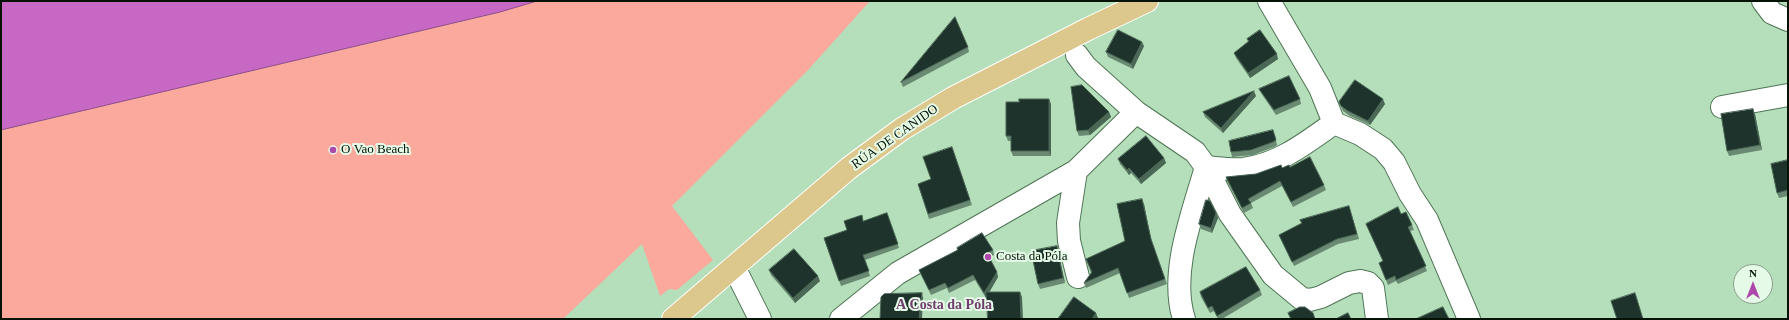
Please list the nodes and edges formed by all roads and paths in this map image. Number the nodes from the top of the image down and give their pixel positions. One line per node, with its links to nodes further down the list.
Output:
1 (1147, 1): 12 (main road, RÚA DE CANIDO)
2 (1269, 1): 9 (street)
3 (1764, 1): 4 (street)
4 (1788, 20)
5 (1077, 55): 8 (street)
6 (1788, 95): 7 (street)
7 (1722, 107)
8 (1136, 112): 10 (street); 11 (street)
9 (1334, 123): 10 (street); 19 (street)
10 (1206, 167): 17 (street); 18 (street)
11 (1076, 171): 13 (street); 16 (street)
12 (734, 267): 14 (main road, RÚA DE CANIDO); 15 (street)
13 (1078, 277)
14 (673, 319)
15 (760, 319)
16 (841, 319)
17 (1184, 319)
18 (1377, 319)
19 (1469, 319)

